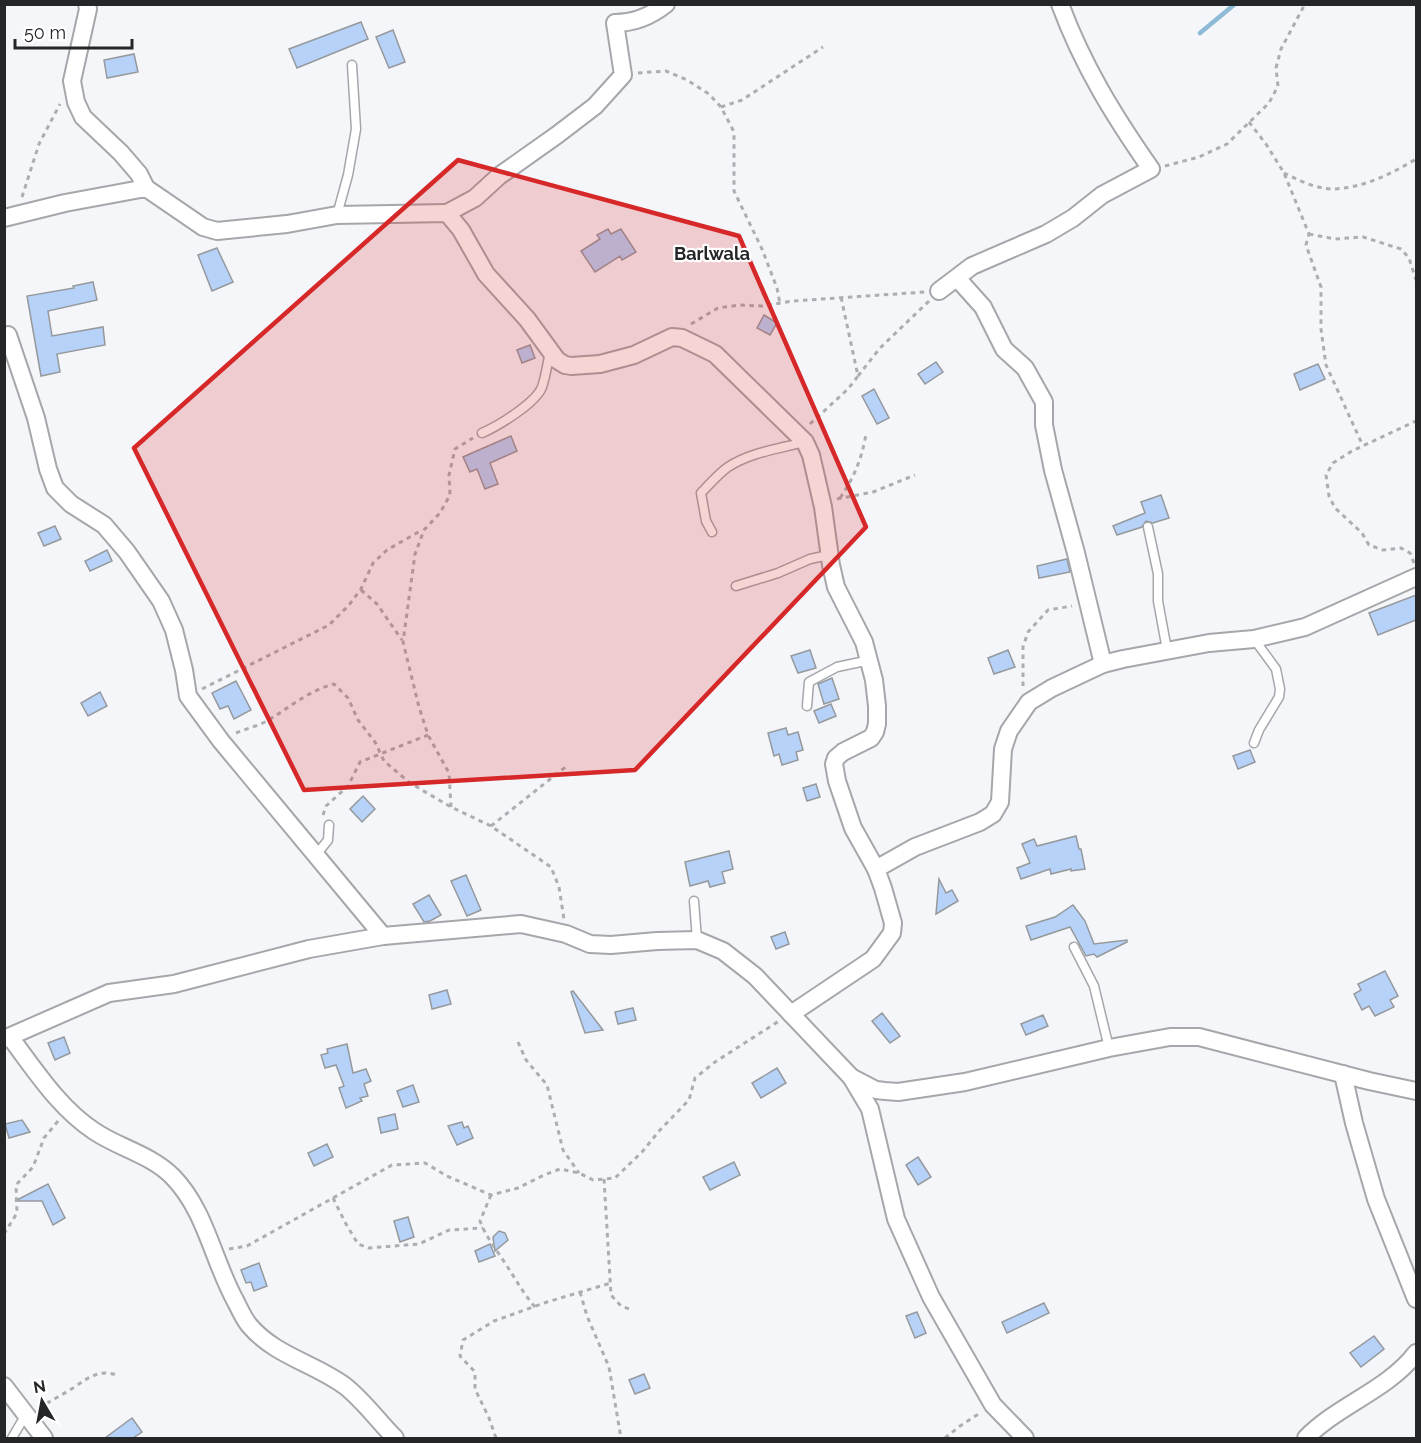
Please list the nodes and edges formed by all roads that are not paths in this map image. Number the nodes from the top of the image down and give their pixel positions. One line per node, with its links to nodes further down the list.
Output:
1 (87, 4): 5 (street)
2 (666, 4): 6 (street)
3 (1060, 4): 9 (street)
4 (352, 65): 7 (lane)
5 (146, 188): 7 (street); 8 (street)
6 (447, 213): 7 (street); 12 (street)
7 (337, 214)
8 (12, 216)
9 (957, 278): 10 (street); 23 (street)
10 (939, 291)
11 (6, 332): 27 (street)
12 (550, 353): 13 (lane); 14 (street)
13 (482, 433)
14 (802, 439): 16 (lane); 17 (street)
15 (1148, 527): 21 (lane)
16 (712, 532)
17 (829, 555): 19 (lane); 22 (street)
18 (1416, 577): 20 (street)
19 (736, 586)
20 (1254, 639): 21 (street); 25 (lane)
21 (1167, 650): 23 (street)
22 (870, 660): 24 (lane); 28 (street)
23 (1103, 664): 28 (street)
24 (807, 706)
25 (1254, 743)
26 (329, 825): 27 (lane)
27 (316, 855): 30 (street)
28 (876, 869): 33 (street)
29 (694, 901): 31 (lane)
30 (383, 936): 31 (street); 34 (street)
31 (697, 940): 33 (street)
32 (1074, 947): 35 (lane)
33 (791, 1014): 37 (street)
34 (7, 1038): 45 (street)
35 (1109, 1048): 36 (street); 37 (street)
36 (1343, 1074): 38 (street); 39 (street)
37 (851, 1077): 46 (street)
38 (1416, 1091)
39 (1416, 1299)
40 (1416, 1353): 47 (street)
41 (4, 1386): 42 (street)
42 (25, 1416): 43 (lane); 44 (street)
43 (12, 1438)
44 (44, 1438)
45 (395, 1438)
46 (1025, 1438)
47 (1306, 1438)

